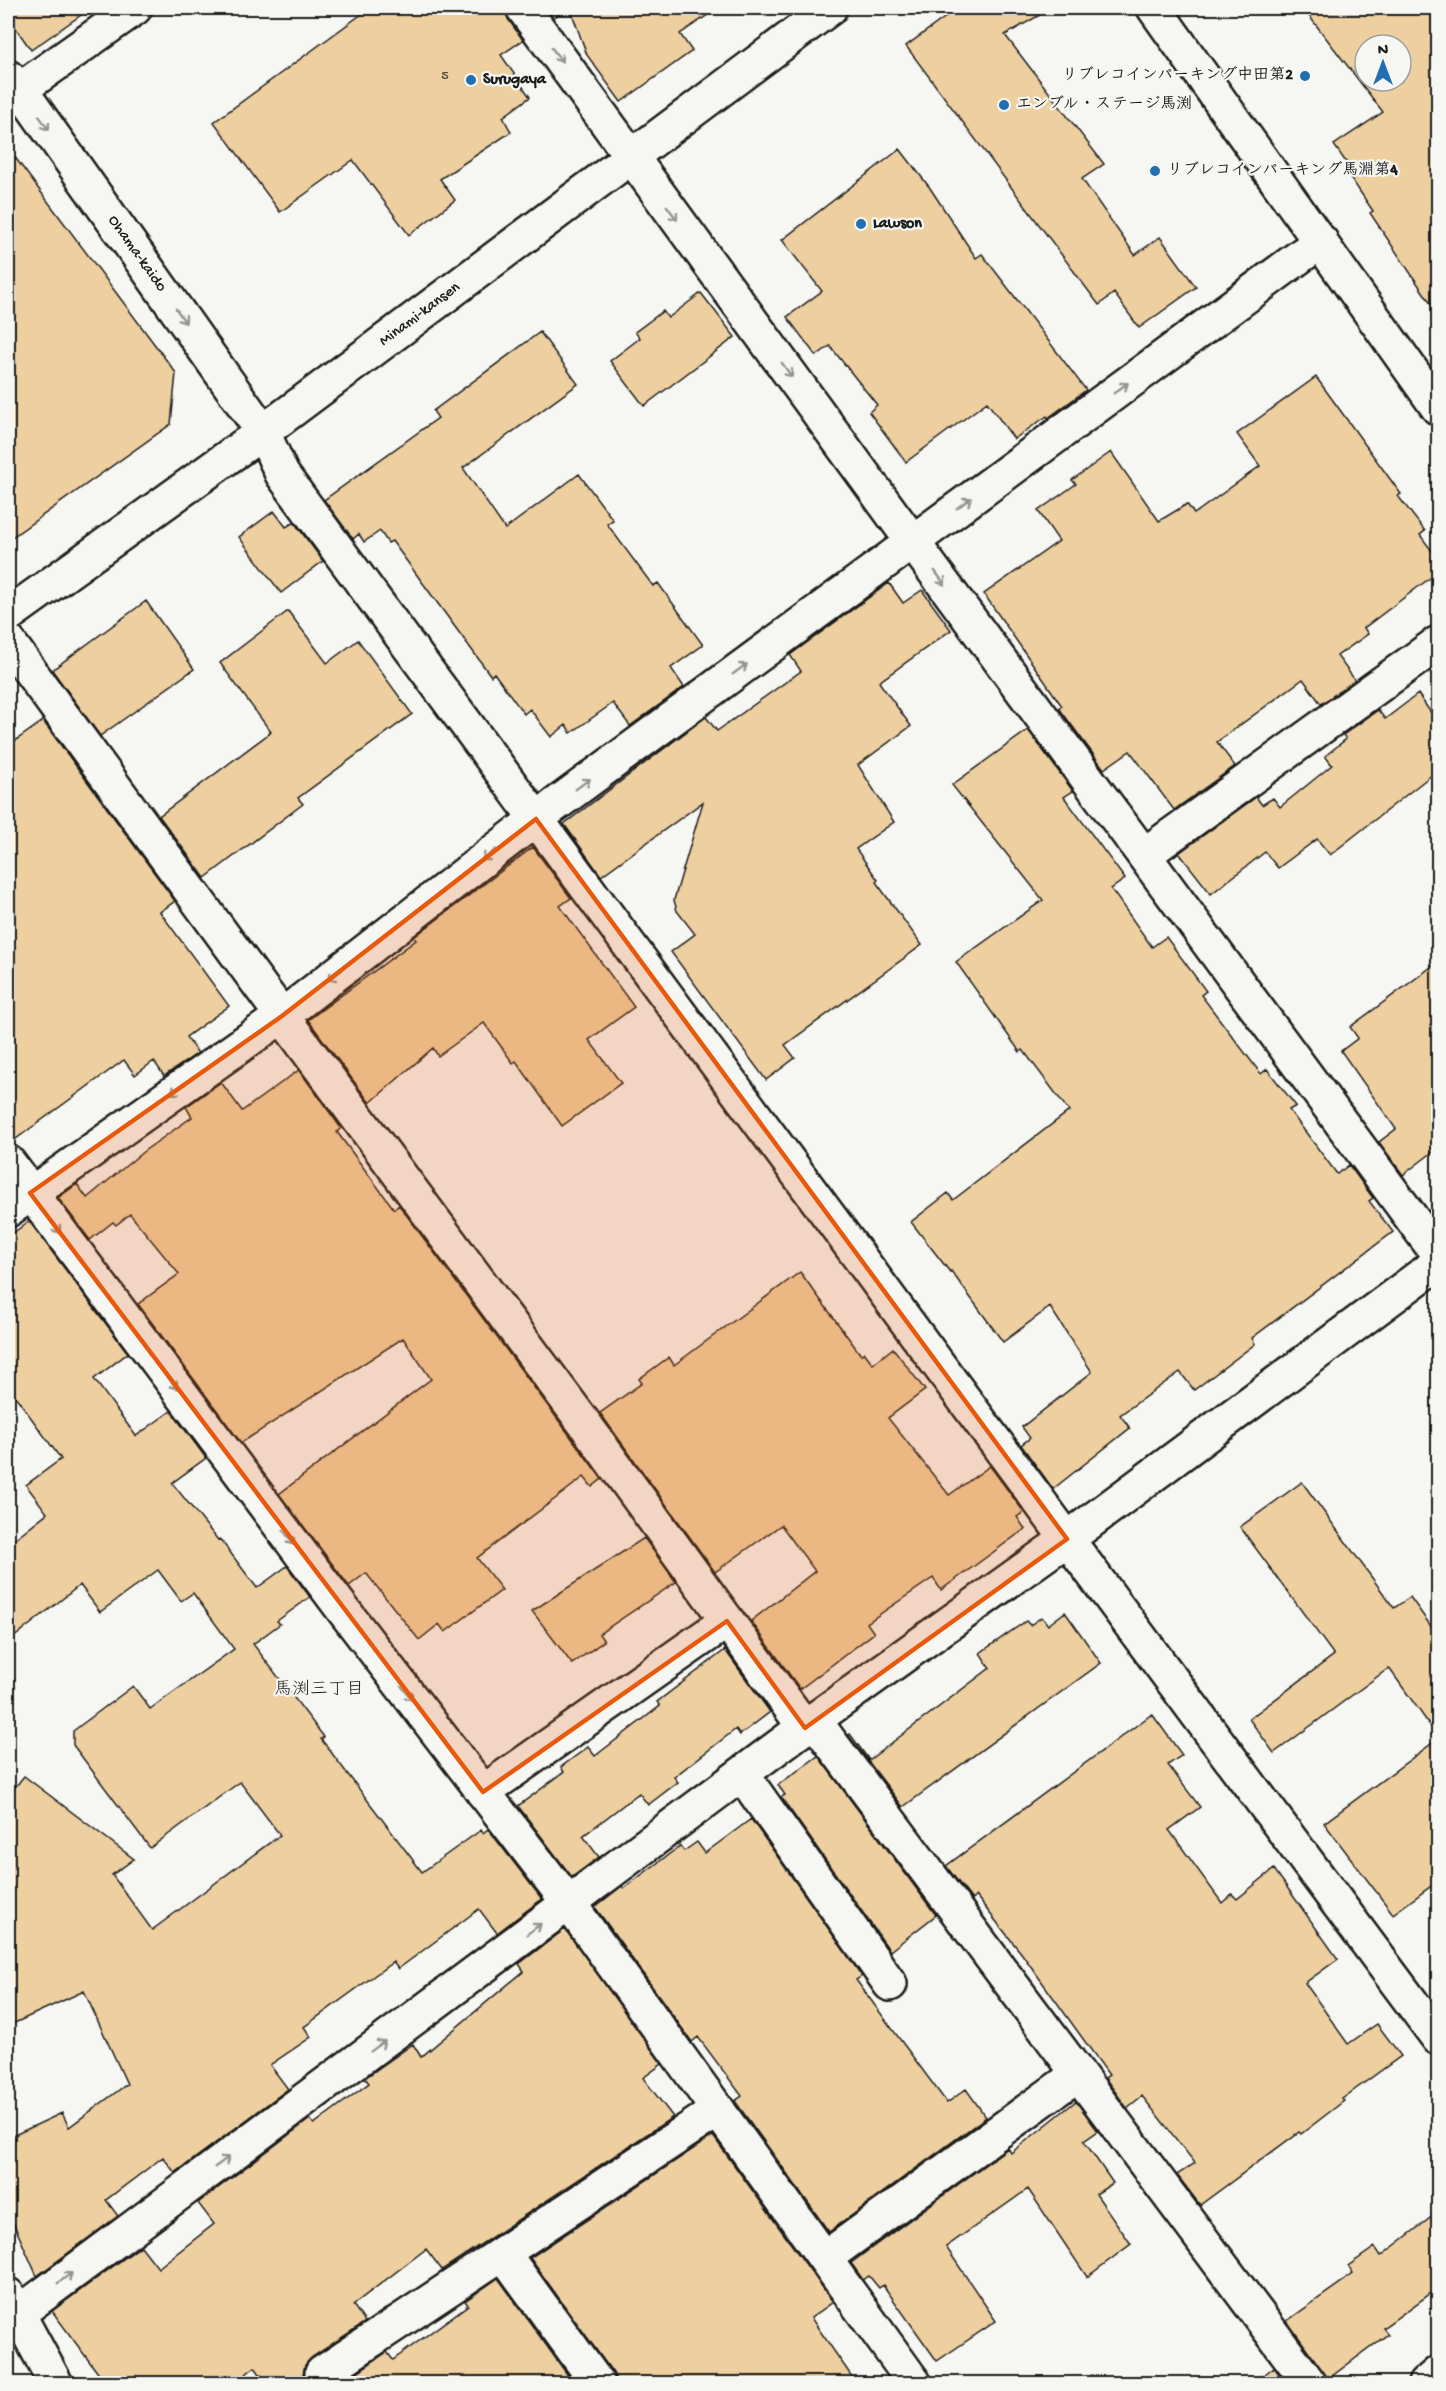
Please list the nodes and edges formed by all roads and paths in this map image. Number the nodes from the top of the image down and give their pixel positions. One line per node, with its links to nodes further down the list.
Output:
1 (135, 8): 5 (street)
2 (523, 8): 6 (street, one-way to 6)
3 (830, 8): 6 (street, Minami-kansen)
4 (1154, 8): 7 (street)
5 (12, 88): 9 (street, Ohama-kaido, one-way to 9)
6 (631, 157): 9 (street, Minami-kansen); 10 (street, one-way to 10)
7 (1320, 241): 8 (street); 10 (street, one-way to 7)
8 (1437, 401)
9 (263, 432): 11 (street, Minami-kansen); 14 (street, Ohama-kaido)
10 (912, 541): 14 (street, one-way to 10); 15 (street, one-way to 15)
11 (8, 615)
12 (8, 641): 16 (street)
13 (1438, 643): 15 (street)
14 (536, 819): 16 (street, one-way to 16); 21 (street, Ohama-kaido)
15 (1144, 855): 19 (street)
16 (282, 1016): 18 (street, one-way to 18); 22 (street)
17 (8, 1162): 18 (street)
18 (19, 1201): 25 (street, one-way to 25)
19 (1438, 1254)
20 (1438, 1263): 21 (street)
21 (1067, 1539): 23 (street); 28 (street, Ohama-kaido)
22 (727, 1621): 23 (street); 25 (street)
23 (810, 1724): 24 (street); 29 (street)
24 (742, 1774): 26 (street); 27 (street)
25 (483, 1792): 26 (street)
26 (568, 1902): 30 (street); 33 (street, one-way to 26)
27 (890, 1984)
28 (1438, 2038)
29 (1078, 2074): 32 (street); 39 (street)
30 (718, 2110): 31 (street); 32 (street)
31 (503, 2253): 34 (street); 37 (street)
32 (825, 2258): 38 (street)
33 (11, 2310): 36 (street)
34 (322, 2373)
35 (1438, 2373): 40 (street)
36 (56, 2384)
37 (598, 2384)
38 (915, 2384)
39 (1310, 2384)
40 (1425, 2384)

